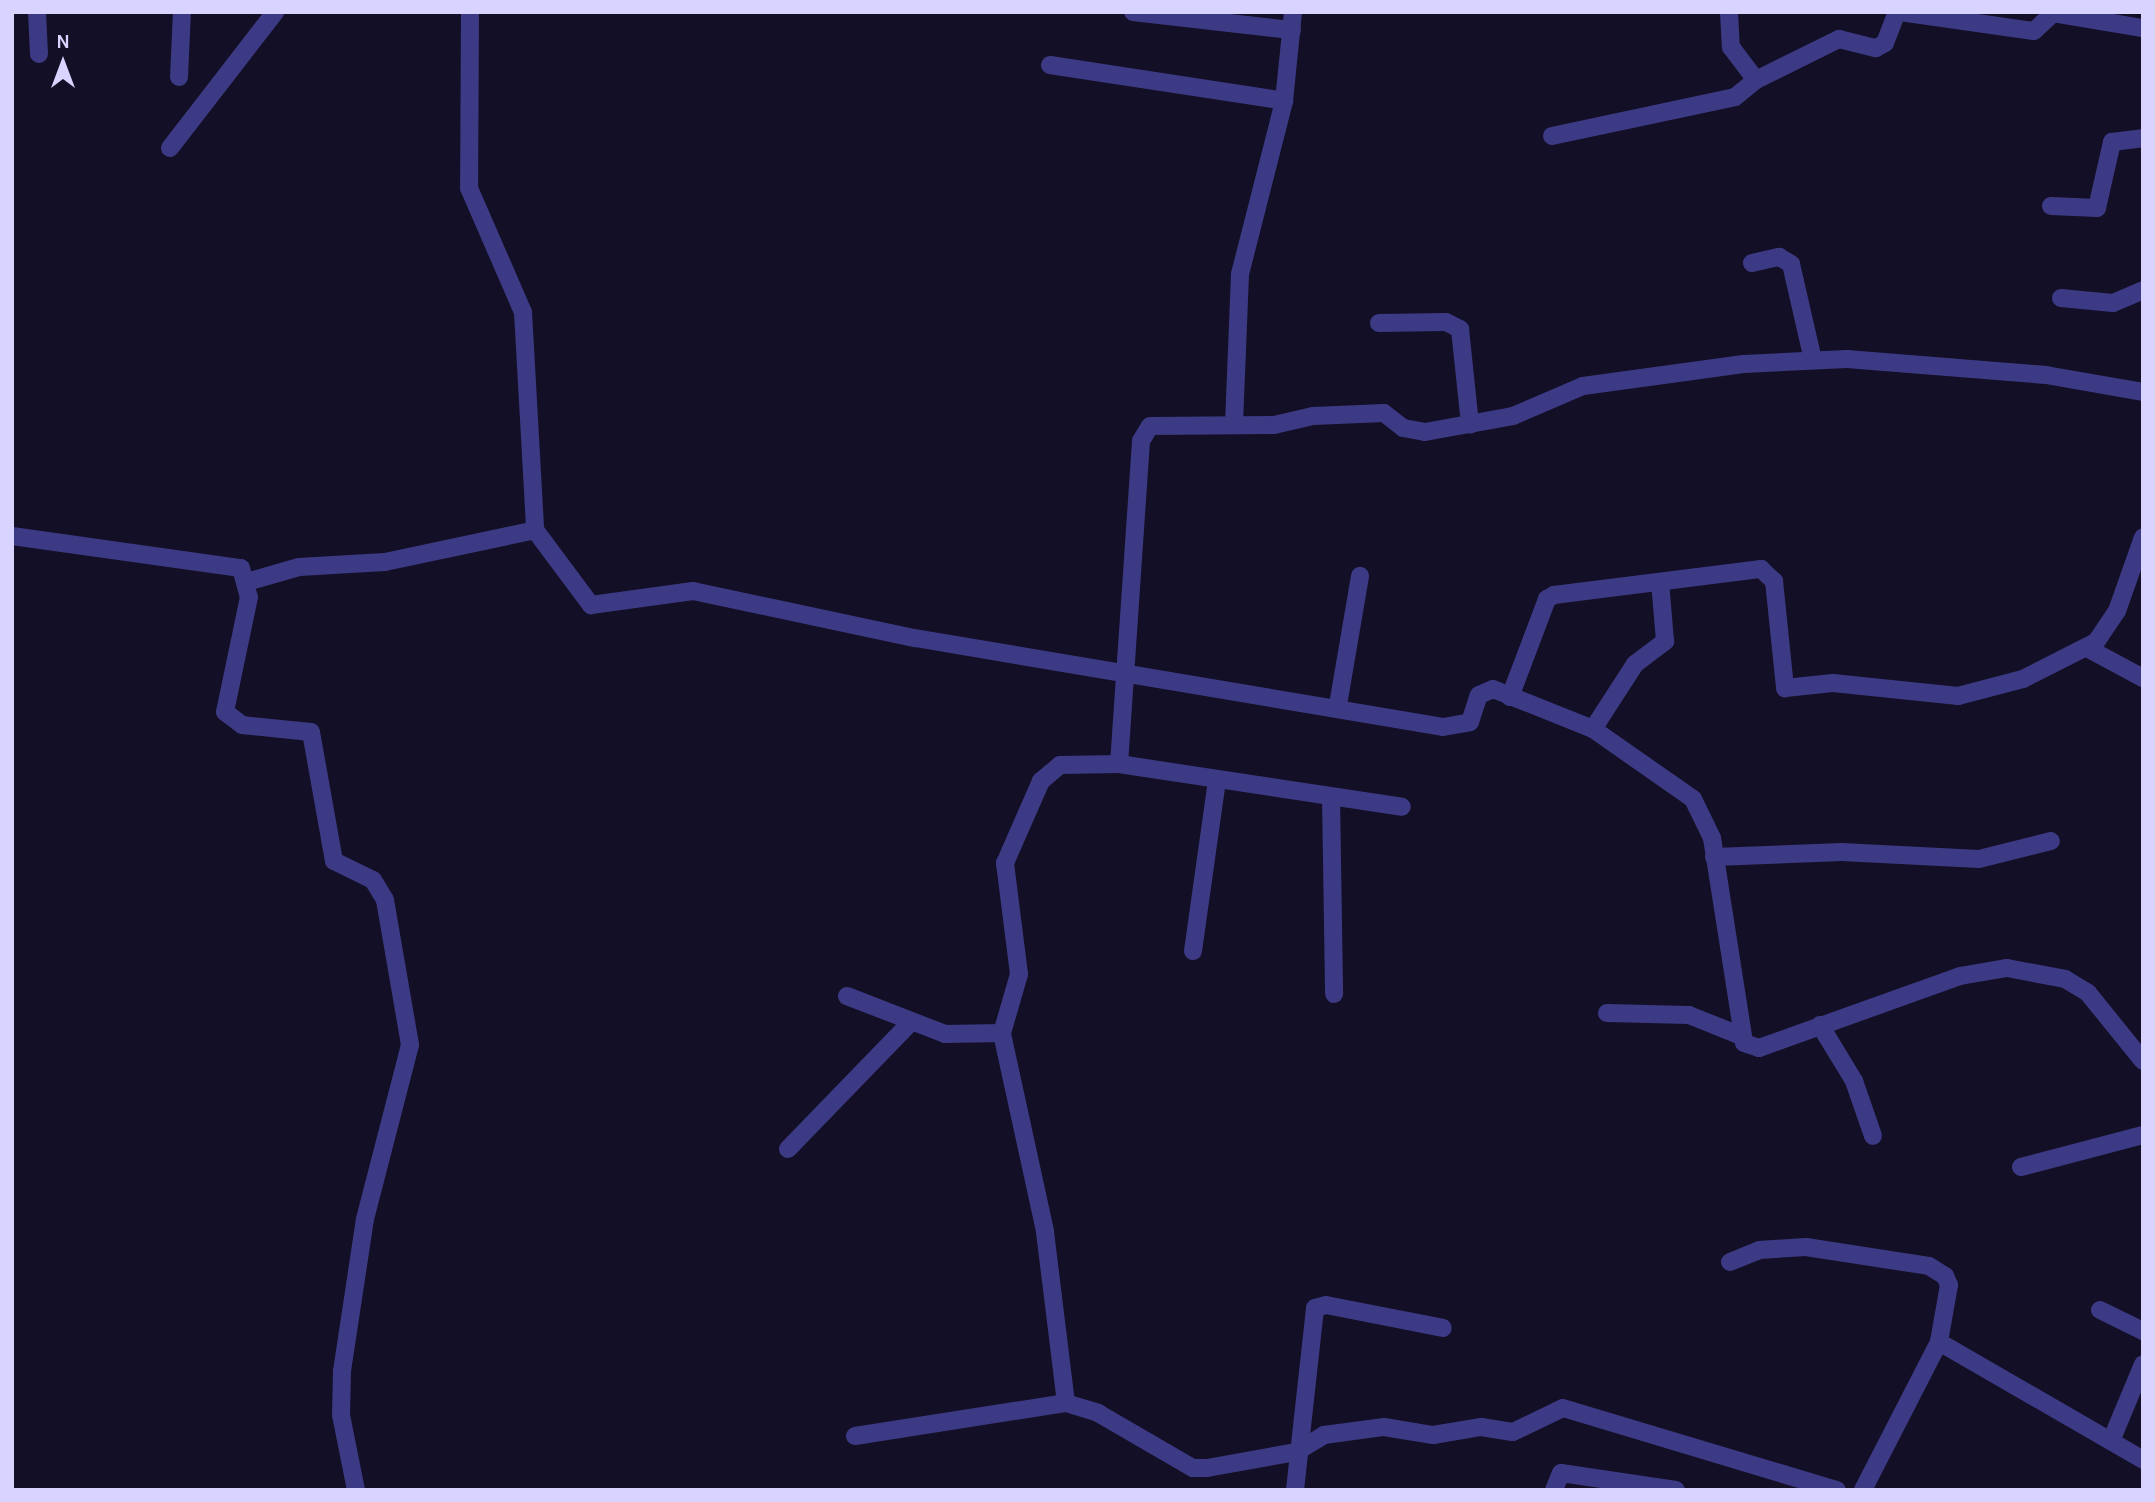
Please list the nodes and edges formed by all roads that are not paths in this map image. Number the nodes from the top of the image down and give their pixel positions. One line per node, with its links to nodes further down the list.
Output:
1 (37, 12): 10 (street)
2 (181, 12): 12 (street)
3 (275, 12): 17 (street)
4 (470, 12): 27 (street)
5 (1133, 12): 8 (street)
6 (1729, 12): 13 (street)
7 (1898, 12): 9 (street); 13 (street)
8 (1293, 21): 14 (street)
9 (2143, 28)
10 (39, 54)
11 (1050, 65): 14 (street)
12 (179, 77)
13 (1756, 80): 15 (street)
14 (1284, 101): 25 (street)
15 (1552, 136)
16 (2143, 138): 18 (street)
17 (170, 148)
18 (2051, 206)
19 (1752, 262): 23 (street)
20 (2143, 290): 21 (street)
21 (2061, 298)
22 (1379, 323): 26 (street)
23 (1813, 360): 24 (street); 26 (street)
24 (2143, 391)
25 (1234, 424): 26 (street); 34 (street)
26 (1470, 424)
27 (535, 530): 31 (street); 34 (street)
28 (12, 536): 31 (street)
29 (2143, 537): 33 (street)
30 (1360, 576): 37 (street)
31 (250, 581): 69 (street)
32 (1660, 582): 33 (street); 36 (street); 38 (street)
33 (2087, 648): 35 (street)
34 (1125, 674): 37 (street); 39 (street)
35 (2143, 678)
36 (1510, 697): 37 (street); 38 (street)
37 (1338, 705)
38 (1593, 729): 44 (street)
39 (1119, 764): 40 (street); 51 (street)
40 (1217, 780): 41 (street); 45 (street)
41 (1331, 797): 42 (street); 46 (street)
42 (1402, 807)
43 (2051, 841): 44 (street)
44 (1714, 857): 52 (street)
45 (1193, 951)
46 (1334, 994)
47 (847, 996): 49 (street)
48 (1607, 1013): 52 (street)
49 (910, 1023): 51 (street); 56 (street)
50 (1820, 1025): 52 (street); 53 (street); 55 (street)
51 (1002, 1033): 64 (street)
52 (1739, 1035)
53 (2143, 1061)
54 (2143, 1135): 57 (street)
55 (1873, 1136)
56 (788, 1149)
57 (2021, 1167)
58 (1730, 1262): 62 (street)
59 (2100, 1310): 61 (street)
60 (1443, 1328): 67 (street)
61 (2143, 1331)
62 (1939, 1342): 66 (street); 74 (street)
63 (2143, 1364): 66 (street)
64 (1066, 1403): 65 (street); 67 (street)
65 (855, 1436)
66 (2111, 1441): 68 (street)
67 (1296, 1452): 70 (street); 73 (street)
68 (2143, 1460)
69 (356, 1490)
70 (1295, 1490)
71 (1554, 1490): 72 (street)
72 (1676, 1490)
73 (1837, 1490)
74 (1863, 1490)

